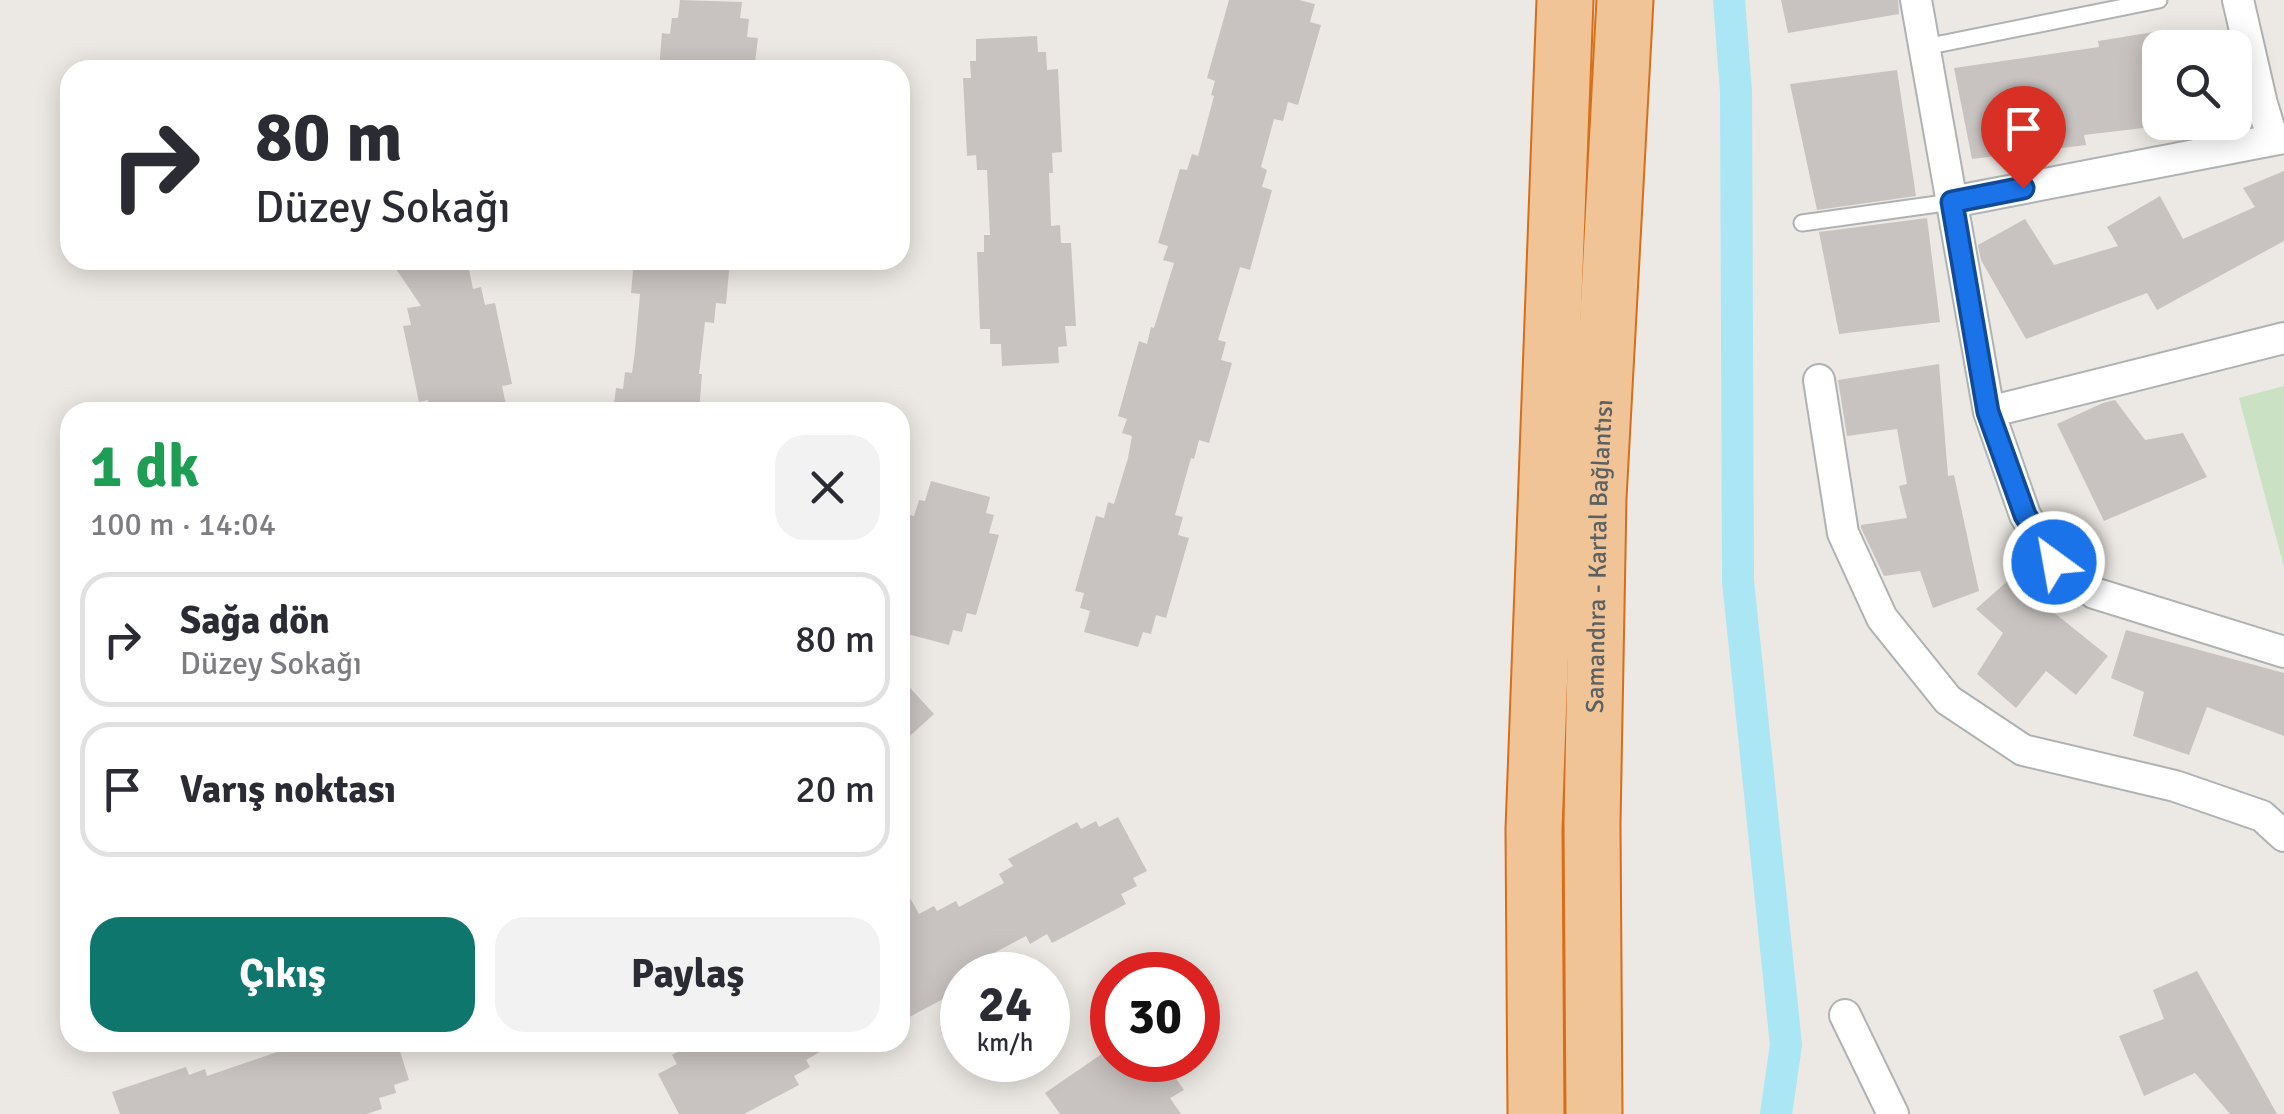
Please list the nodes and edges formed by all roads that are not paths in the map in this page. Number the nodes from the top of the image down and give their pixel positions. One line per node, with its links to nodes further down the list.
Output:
1 (1564, 0): 17 (highway)
2 (1625, 0): 18 (highway, Samandıra - Kartal Bağlantısı)
3 (1916, 0): 7 (street)
4 (2159, 0): 6 (lane)
5 (2238, 0): 8 (street)
6 (2084, 8): 7 (lane)
7 (1924, 47): 9 (street)
8 (2278, 139): 9 (street)
9 (1952, 202): 10 (lane); 13 (street)
10 (1802, 223)
11 (2284, 338): 13 (street)
12 (1819, 380): 15 (street)
13 (1988, 412): 14 (street)
14 (2284, 652)
15 (2284, 836)
16 (1845, 1015): 19 (street)
17 (1536, 1114)
18 (1594, 1114)
19 (1893, 1114)

